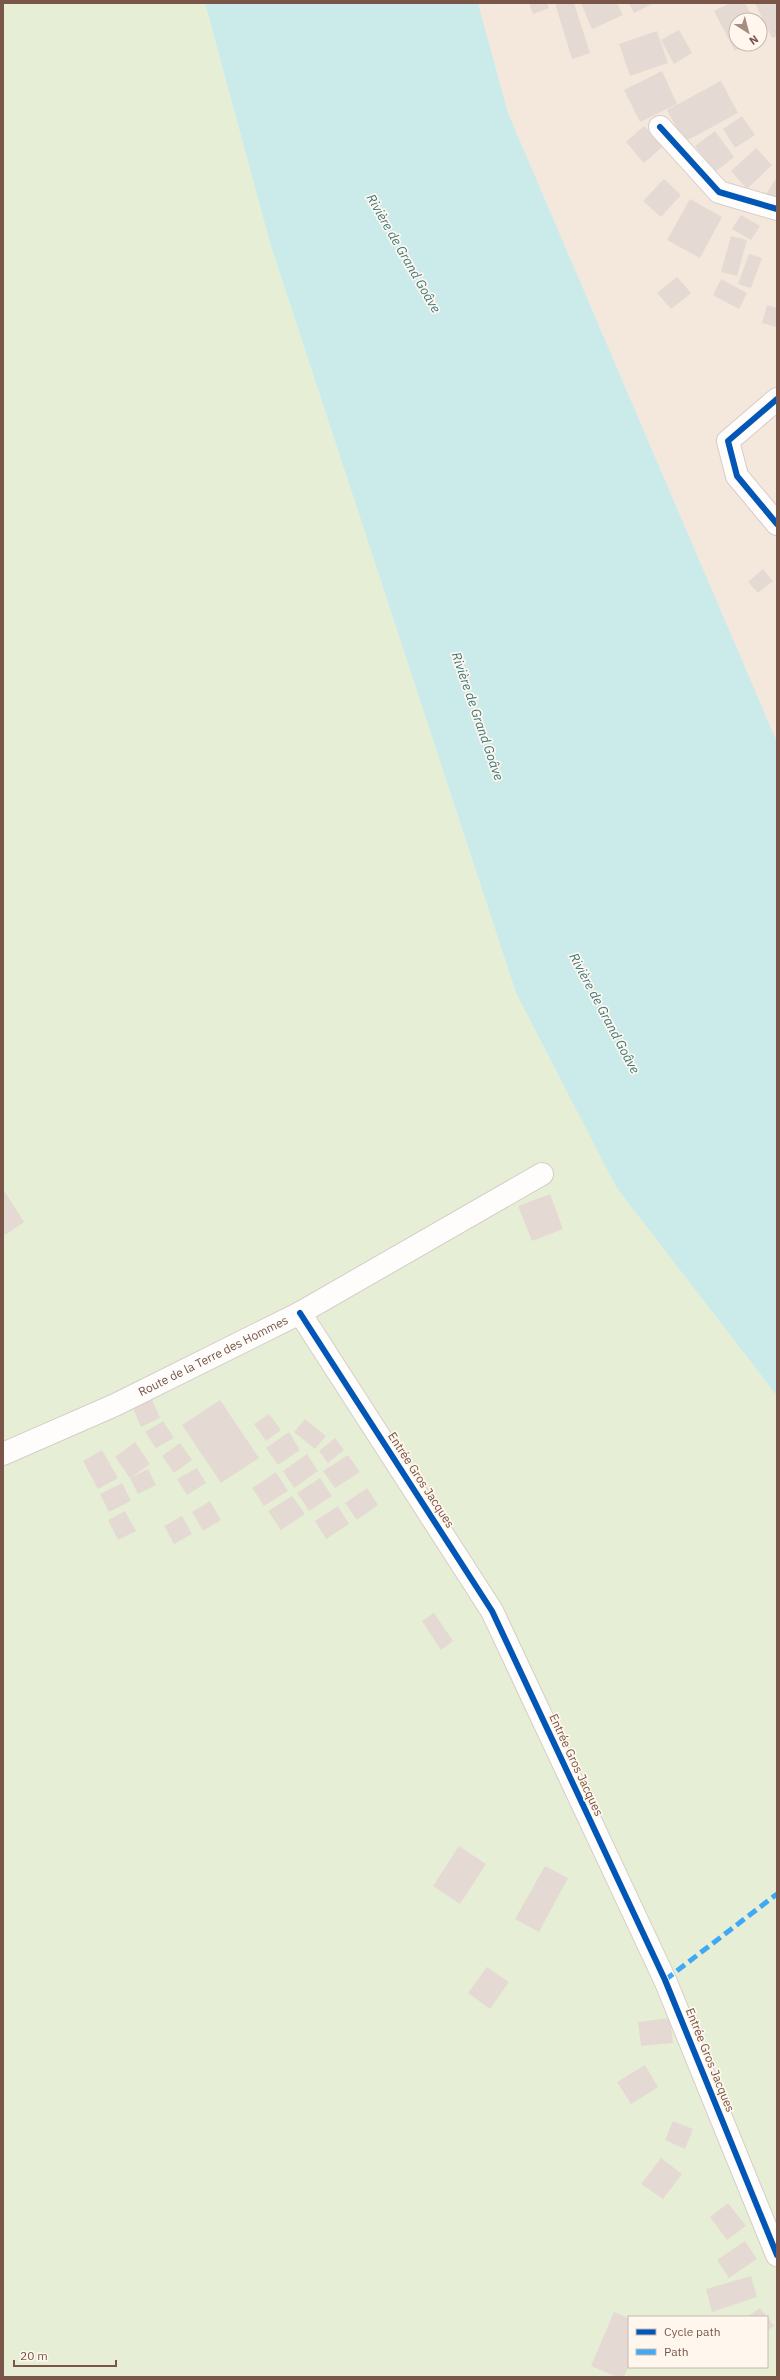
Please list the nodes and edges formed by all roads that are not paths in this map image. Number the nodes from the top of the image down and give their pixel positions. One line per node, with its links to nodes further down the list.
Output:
1 (660, 127): 2 (street)
2 (777, 209)
3 (777, 399): 4 (street)
4 (777, 524)
5 (542, 1174): 6 (street, Route de la Terre des Hommes)
6 (300, 1313): 7 (street, Route de la Terre des Hommes); 8 (street, Entrée Gros Jacques)
7 (3, 1454)
8 (777, 2255)

